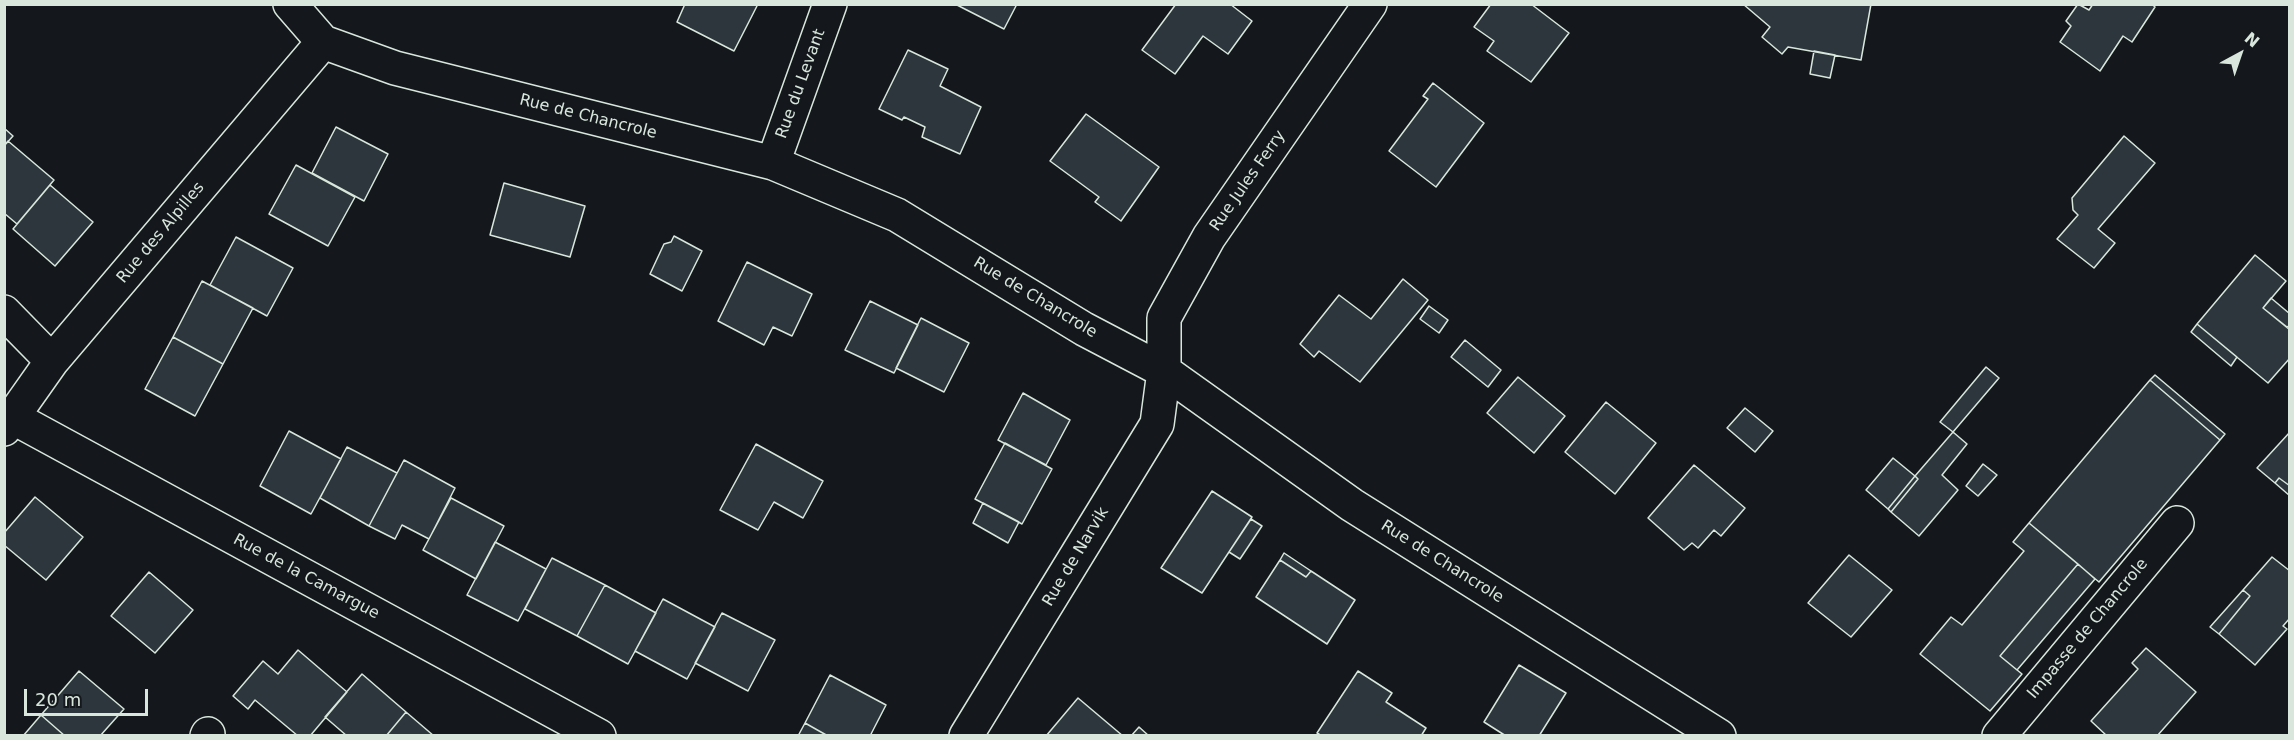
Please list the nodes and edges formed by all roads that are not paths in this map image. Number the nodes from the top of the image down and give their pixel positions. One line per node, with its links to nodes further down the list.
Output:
1 (290, 4): 4 (street, Rue de Chancrole)
2 (830, 4): 5 (street, Rue du Levant)
3 (1370, 4): 8 (street, Rue Jules Ferry)
4 (323, 42): 5 (street, Rue de Chancrole); 7 (street, Rue des Alpilles)
5 (773, 163): 8 (street, Rue de Chancrole)
6 (4, 312): 7 (street)
7 (52, 361): 9 (street, Rue des Alpilles)
8 (1164, 371): 12 (street, Rue de Narvik); 13 (street, Rue de Chancrole)
9 (9, 424): 11 (street, Rue de la Camargue)
10 (2177, 523): 14 (street, Impasse de Chancrole)
11 (599, 735)
12 (966, 735)
13 (1719, 735)
14 (1999, 735)

